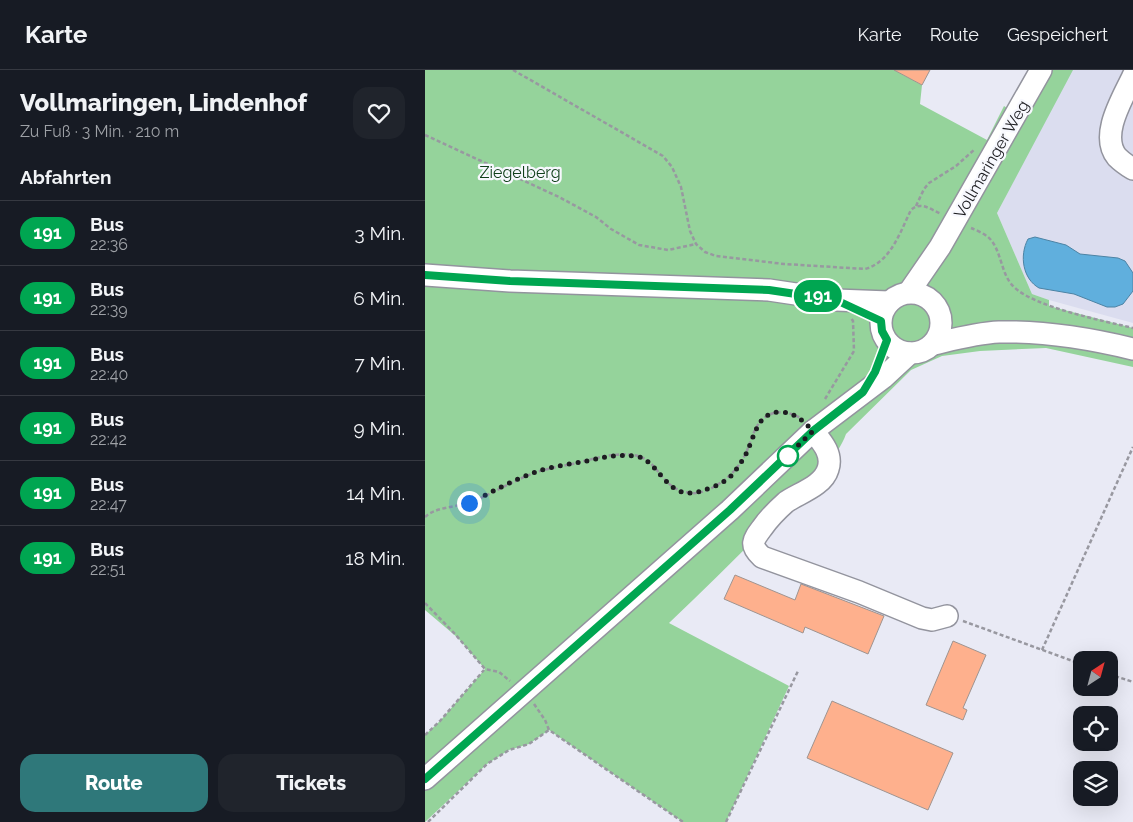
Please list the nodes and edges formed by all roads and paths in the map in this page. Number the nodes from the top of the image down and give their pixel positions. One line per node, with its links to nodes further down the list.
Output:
1 (513, 70): 9 (path)
2 (1041, 70): 8 (street, Vollmaringer Weg)
3 (1133, 76): 6 (street)
4 (425, 135): 9 (path)
5 (977, 146): 7 (path)
6 (1133, 169)
7 (916, 206): 8 (path); 9 (path)
8 (956, 221): 10 (street, Vollmaringer Weg); 16 (path)
9 (696, 244)
10 (940, 248): 12 (street, Vollmaringer Weg); 15 (street, Vollmaringer Weg)
11 (425, 275): 13 (street)
12 (909, 292): 14 (street); 15 (street)
13 (836, 300): 14 (street); 17 (street); 23 (path)
14 (889, 302): 17 (street)
15 (939, 312): 18 (street); 19 (street)
16 (1133, 328)
17 (884, 331): 21 (street); 22 (street)
18 (997, 332): 19 (street); 20 (street)
19 (934, 344): 21 (street)
20 (1133, 348)
21 (910, 353): 22 (street)
22 (863, 392): 24 (street)
23 (820, 407)
24 (813, 431): 26 (path); 28 (street); 35 (street)
25 (1133, 447): 29 (path)
26 (425, 517)
27 (425, 603): 31 (path)
28 (947, 616): 29 (path)
29 (1042, 650): 30 (path)
30 (1073, 661)
31 (485, 669): 35 (path); 37 (path)
32 (798, 671): 41 (path)
33 (1118, 677): 34 (path)
34 (1133, 682)
35 (523, 693): 36 (path); 38 (street)
36 (549, 730): 39 (path); 40 (path)
37 (425, 735)
38 (425, 779)
39 (428, 822)
40 (683, 822)
41 (726, 822)

